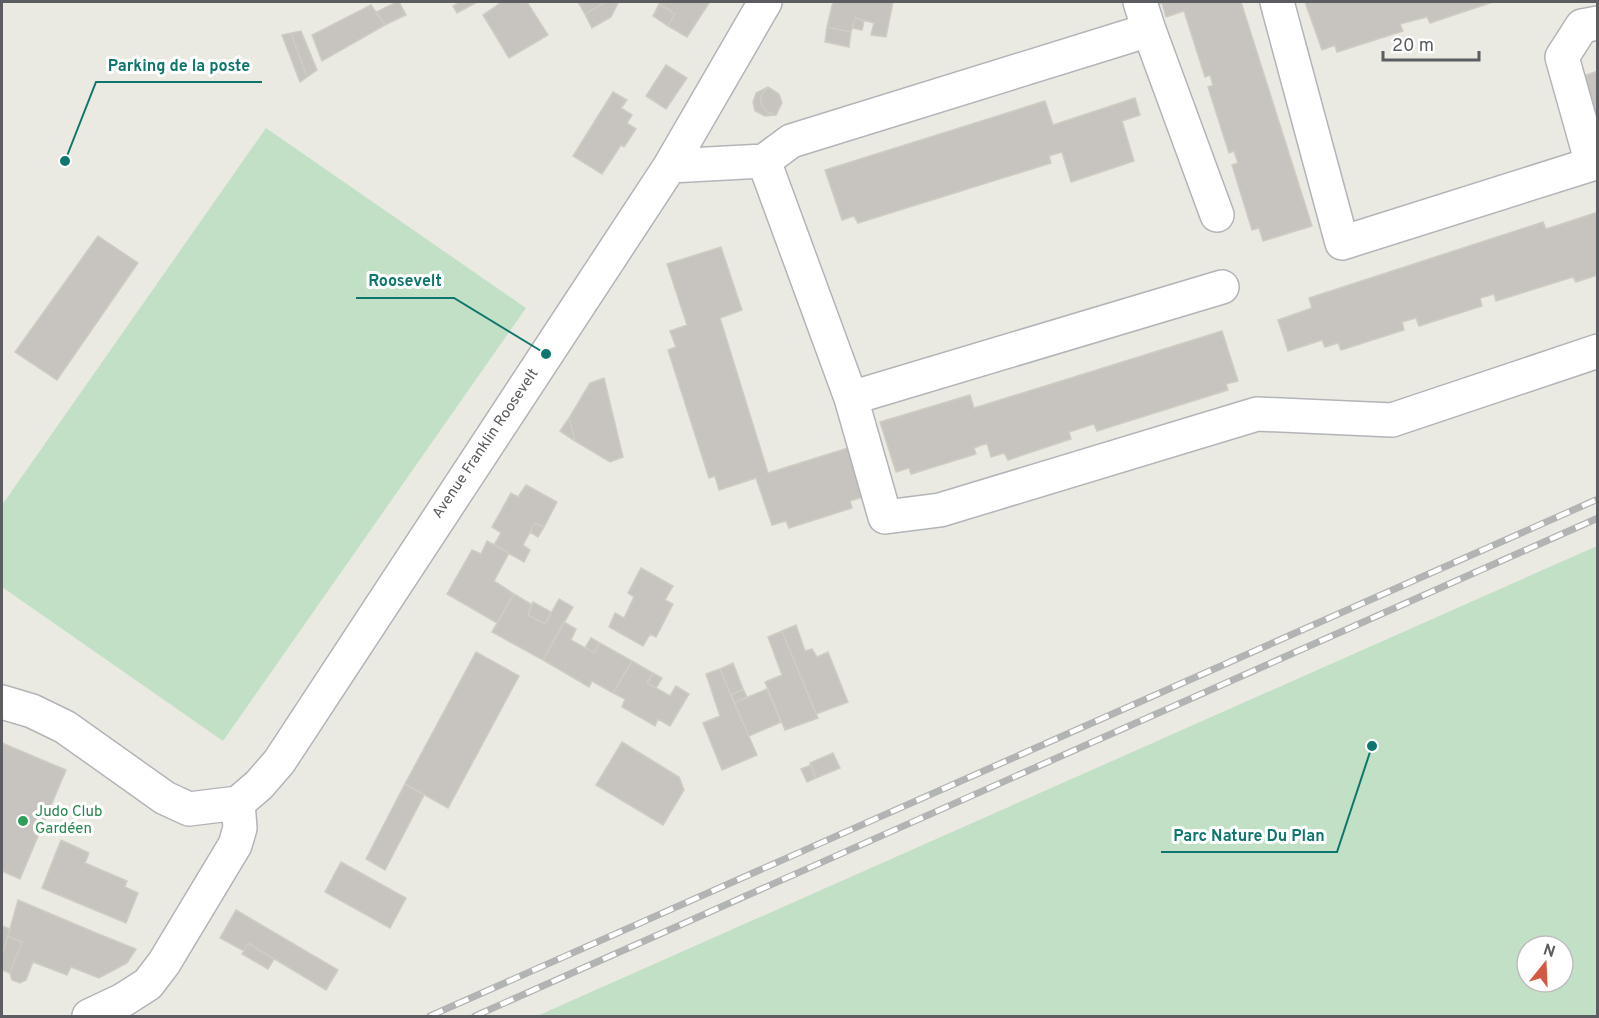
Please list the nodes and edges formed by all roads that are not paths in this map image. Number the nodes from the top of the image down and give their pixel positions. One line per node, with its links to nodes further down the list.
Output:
1 (765, 2): 6 (street, Avenue Franklin Roosevelt)
2 (1276, 2): 4 (street)
3 (1145, 16): 5 (street); 7 (street)
4 (1598, 23)
5 (764, 161): 6 (street); 10 (street)
6 (670, 166): 12 (street, Avenue Franklin Roosevelt)
7 (1217, 215)
8 (1222, 287): 10 (street)
9 (1598, 351): 10 (street)
10 (851, 398)
11 (2, 702): 12 (street)
12 (238, 803): 13 (street)
13 (89, 1017)

